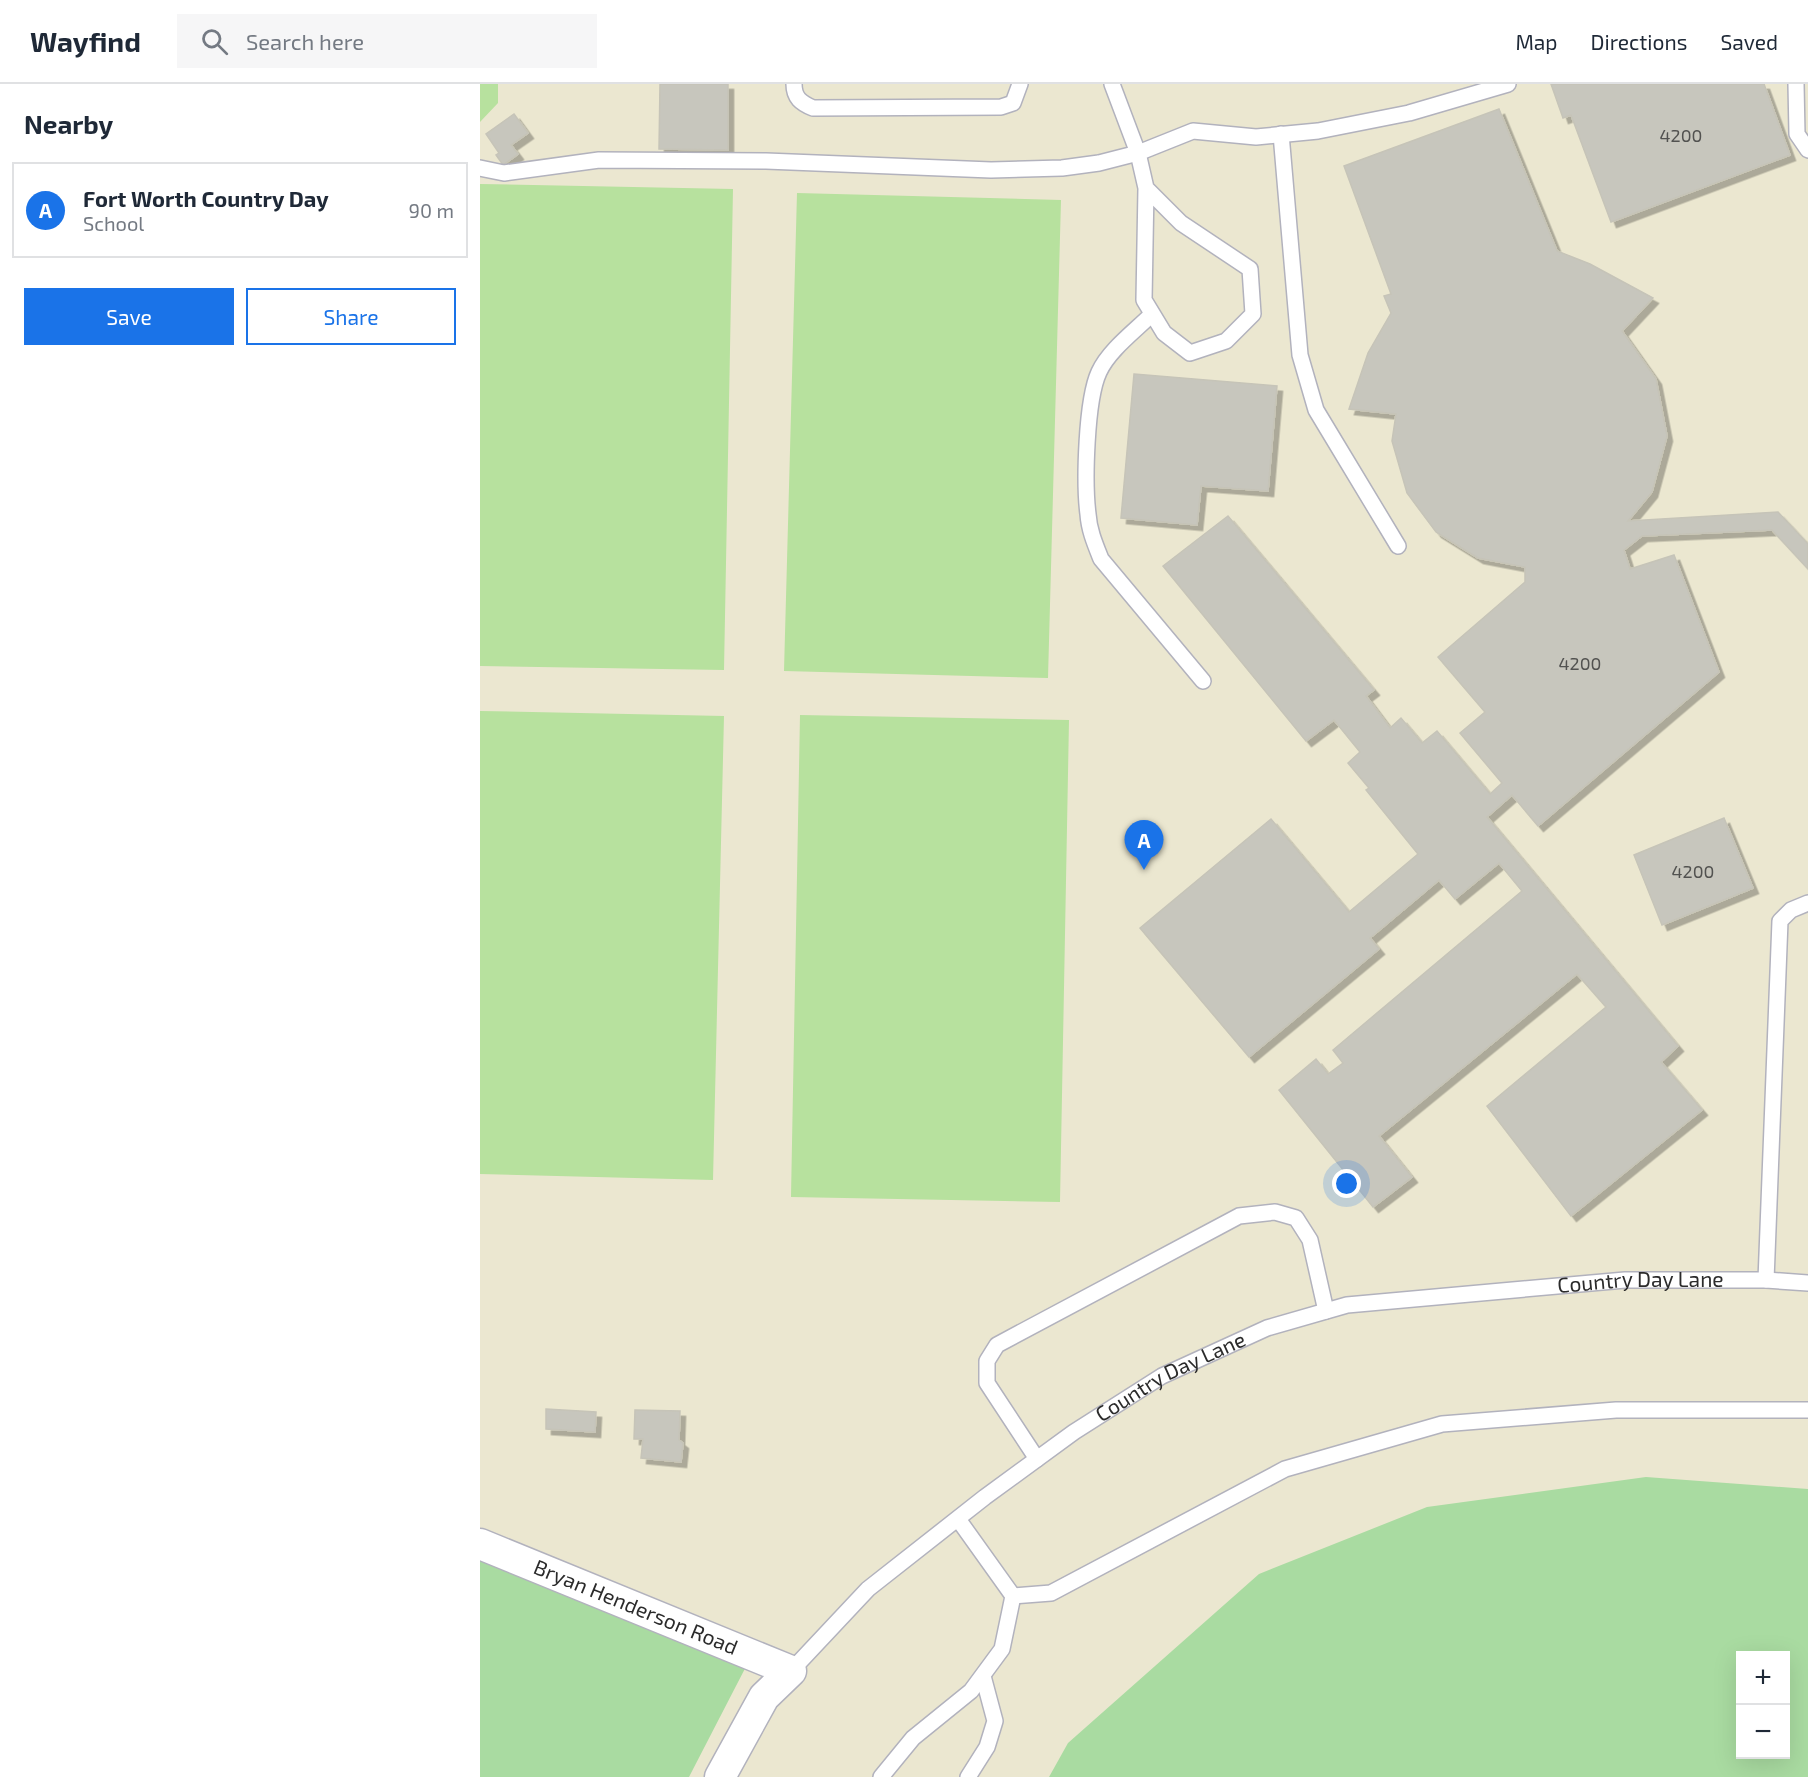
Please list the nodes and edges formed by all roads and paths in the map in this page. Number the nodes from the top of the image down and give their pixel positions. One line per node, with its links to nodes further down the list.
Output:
1 (794, 84): 2 (lane)
2 (1020, 84)
3 (1112, 84): 8 (lane)
4 (1508, 84): 6 (lane)
5 (1796, 84): 7 (lane)
6 (1281, 135): 8 (lane); 12 (lane)
7 (1808, 150)
8 (1138, 153): 9 (lane); 10 (lane)
9 (480, 168)
10 (1146, 188): 11 (lane); 11 (lane)
11 (1152, 314): 13 (lane)
12 (1398, 546)
13 (1203, 681)
14 (1808, 903): 15 (lane)
15 (1766, 1280): 16 (lane, Country Day Lane); 17 (lane, Country Day Lane)
16 (1808, 1283)
17 (1326, 1311): 19 (lane, Country Day Lane); 19 (lane)
18 (1808, 1410): 22 (lane)
19 (1037, 1459): 20 (lane, Country Day Lane)
20 (958, 1518): 22 (lane); 23 (lane, Country Day Lane)
21 (480, 1544): 23 (street, Bryan Henderson Road)
22 (1013, 1596): 24 (lane)
23 (791, 1671): 25 (street, Country Day Lane)
24 (983, 1676): 26 (lane); 27 (lane)
25 (720, 1777)
26 (881, 1777)
27 (968, 1777)

